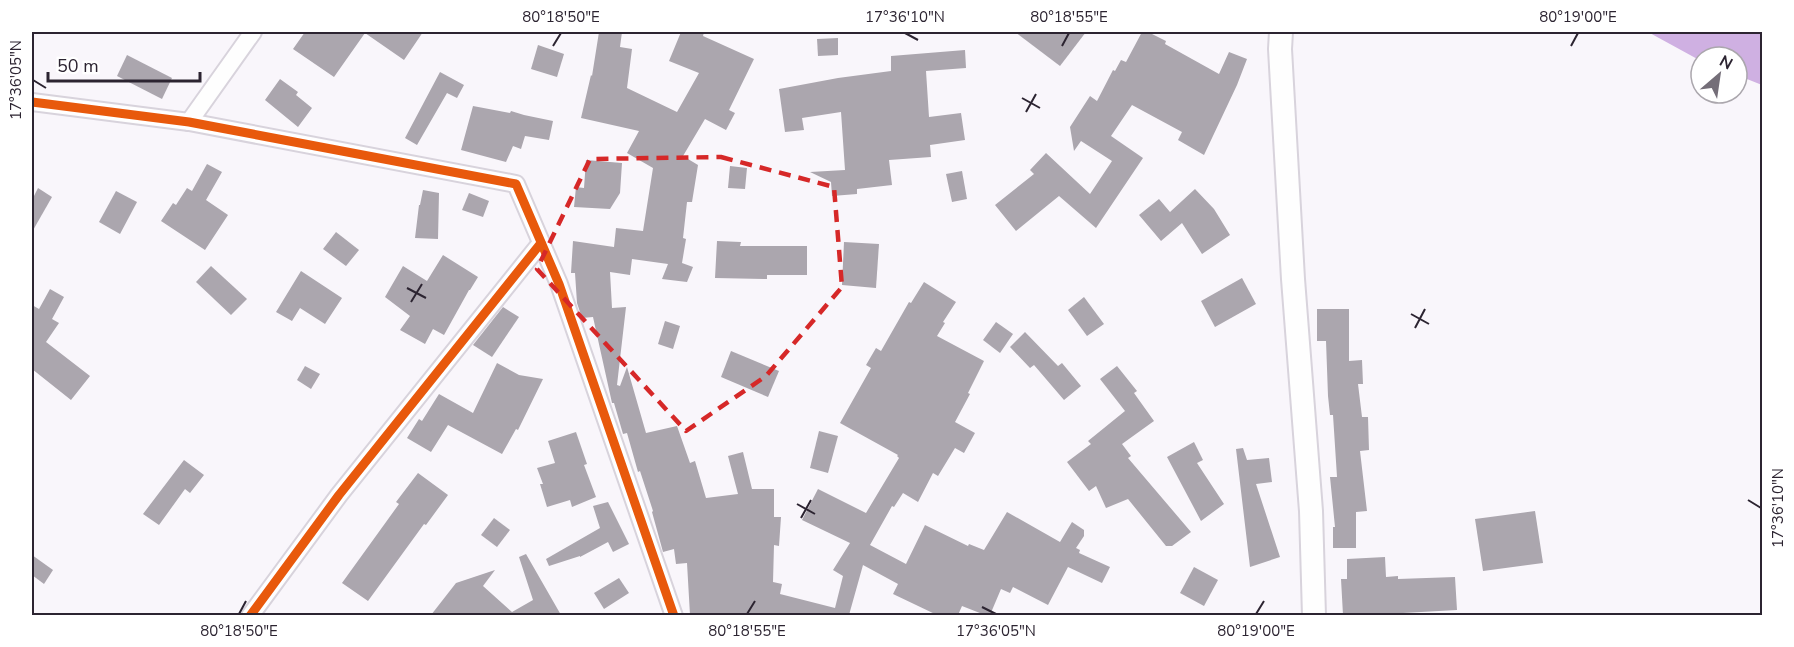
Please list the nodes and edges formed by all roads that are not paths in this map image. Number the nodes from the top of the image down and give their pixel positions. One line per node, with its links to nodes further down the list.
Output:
1 (253, 32): 4 (street)
2 (1281, 32): 8 (main road)
3 (32, 102): 4 (street)
4 (189, 122): 5 (street)
5 (541, 243): 6 (street); 7 (street)
6 (250, 615)
7 (674, 615)
8 (1314, 615)

